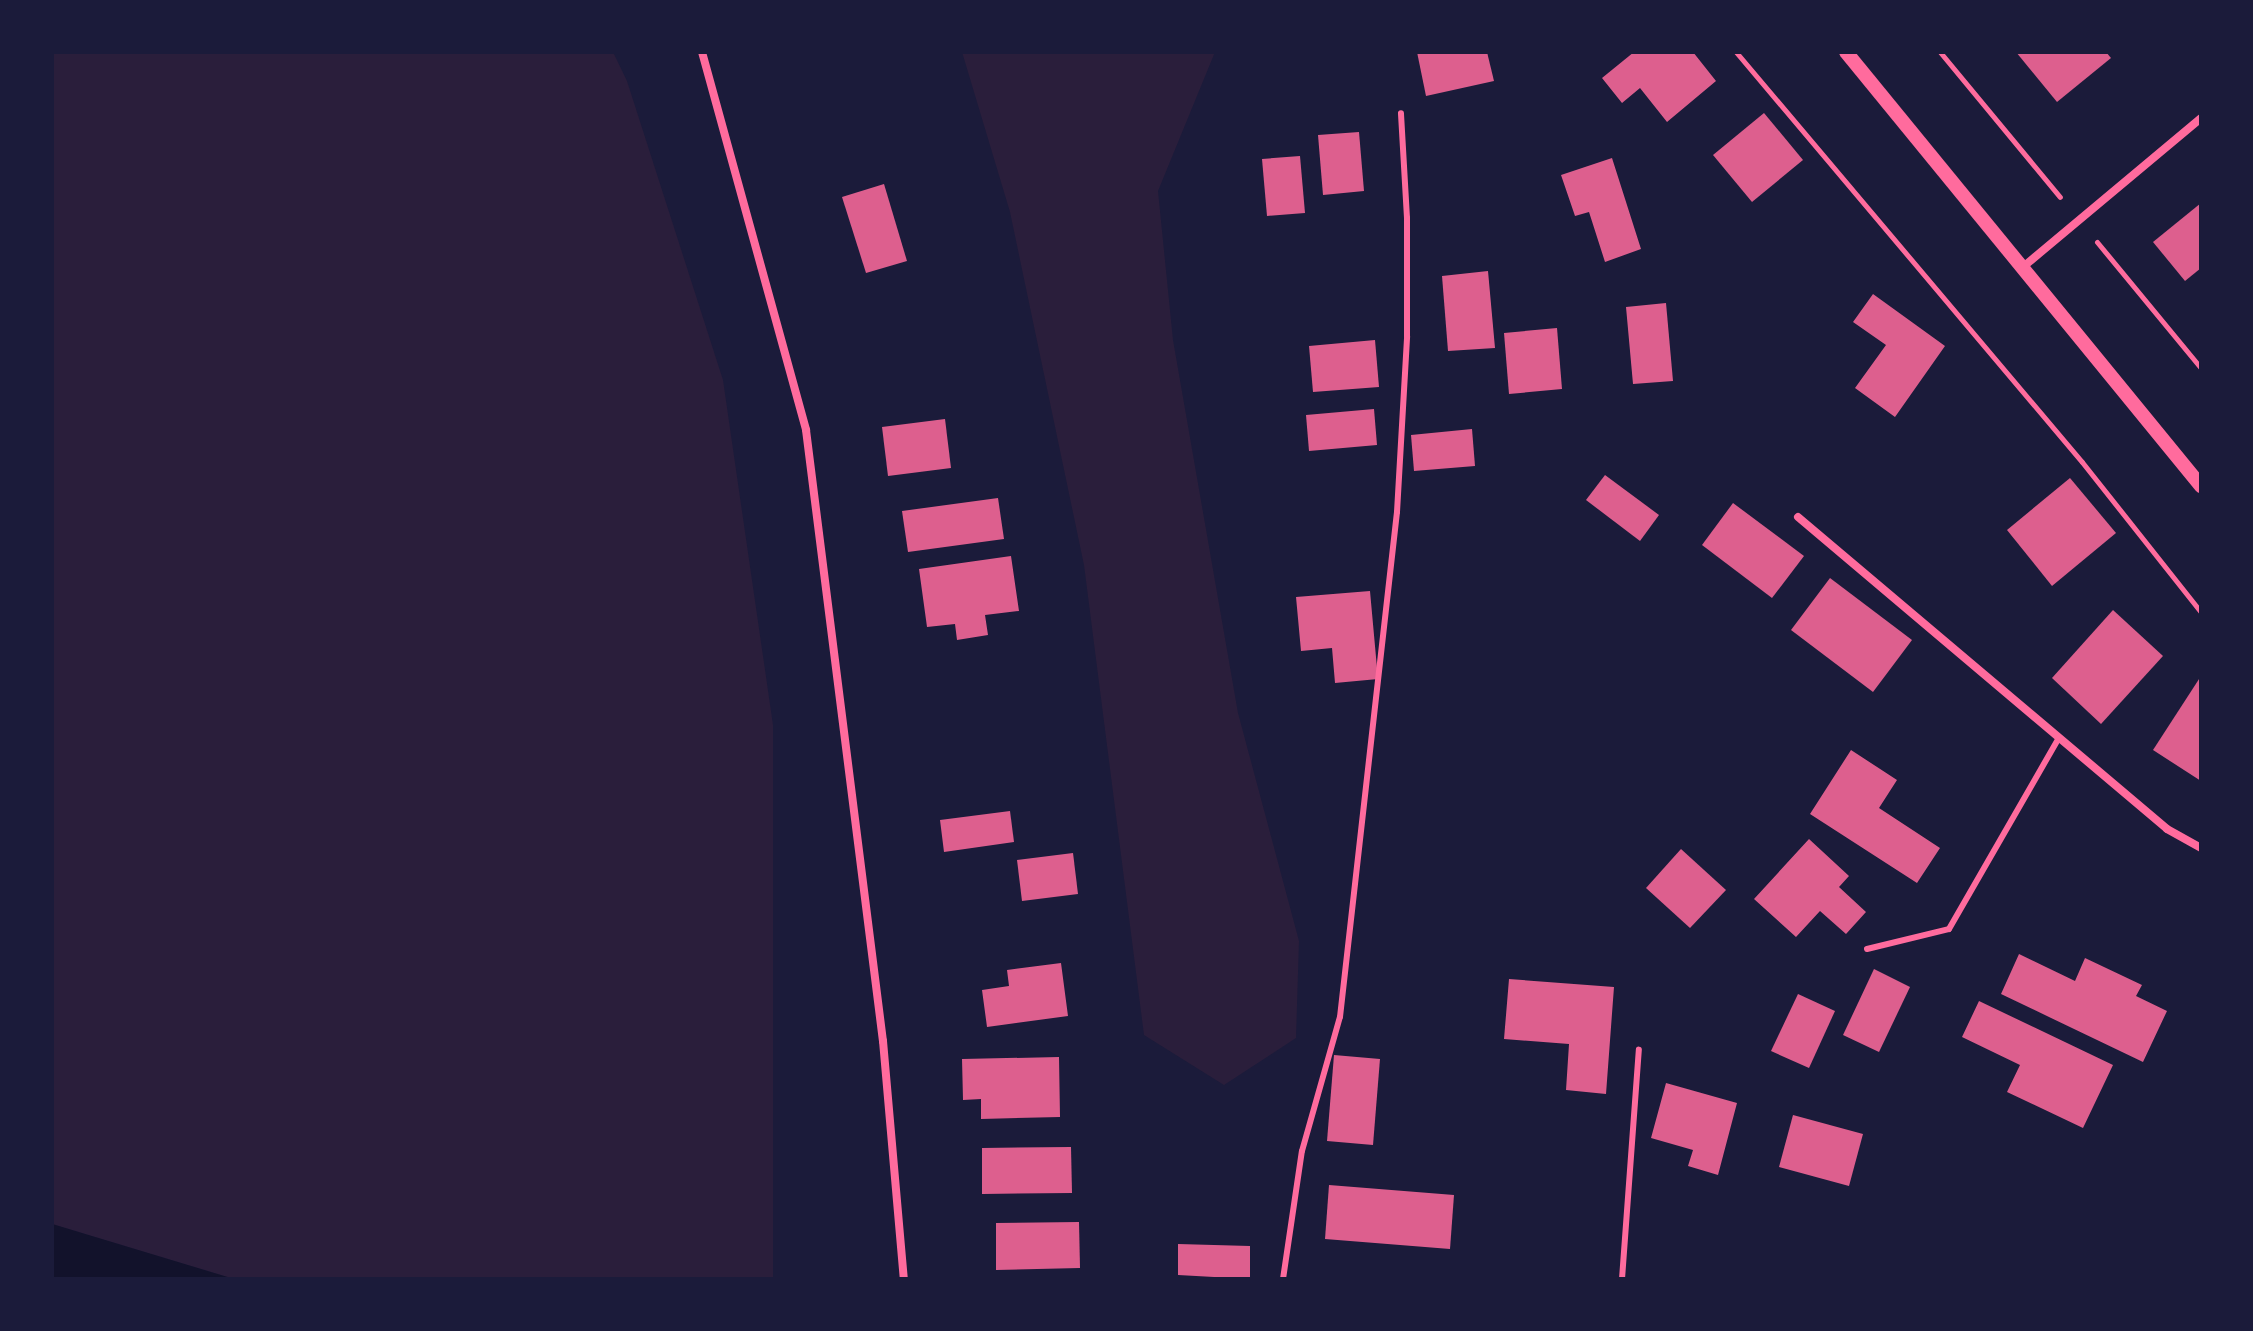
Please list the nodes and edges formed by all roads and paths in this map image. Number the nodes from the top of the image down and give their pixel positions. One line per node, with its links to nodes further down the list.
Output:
1 (702, 52): 17 (street)
2 (1736, 52): 12 (path)
3 (1846, 52): 8 (street)
4 (1940, 52): 7 (path)
5 (1401, 113): 18 (lane)
6 (2201, 118): 7 (street)
7 (2079, 220): 8 (street); 9 (path)
8 (2023, 267): 10 (street)
9 (2201, 368)
10 (2201, 486)
11 (1798, 517): 13 (street)
12 (2201, 612)
13 (2059, 738): 14 (street); 15 (lane)
14 (2201, 848)
15 (1867, 949)
16 (1639, 1050): 19 (lane)
17 (904, 1279)
18 (1283, 1279)
19 (1622, 1279)

